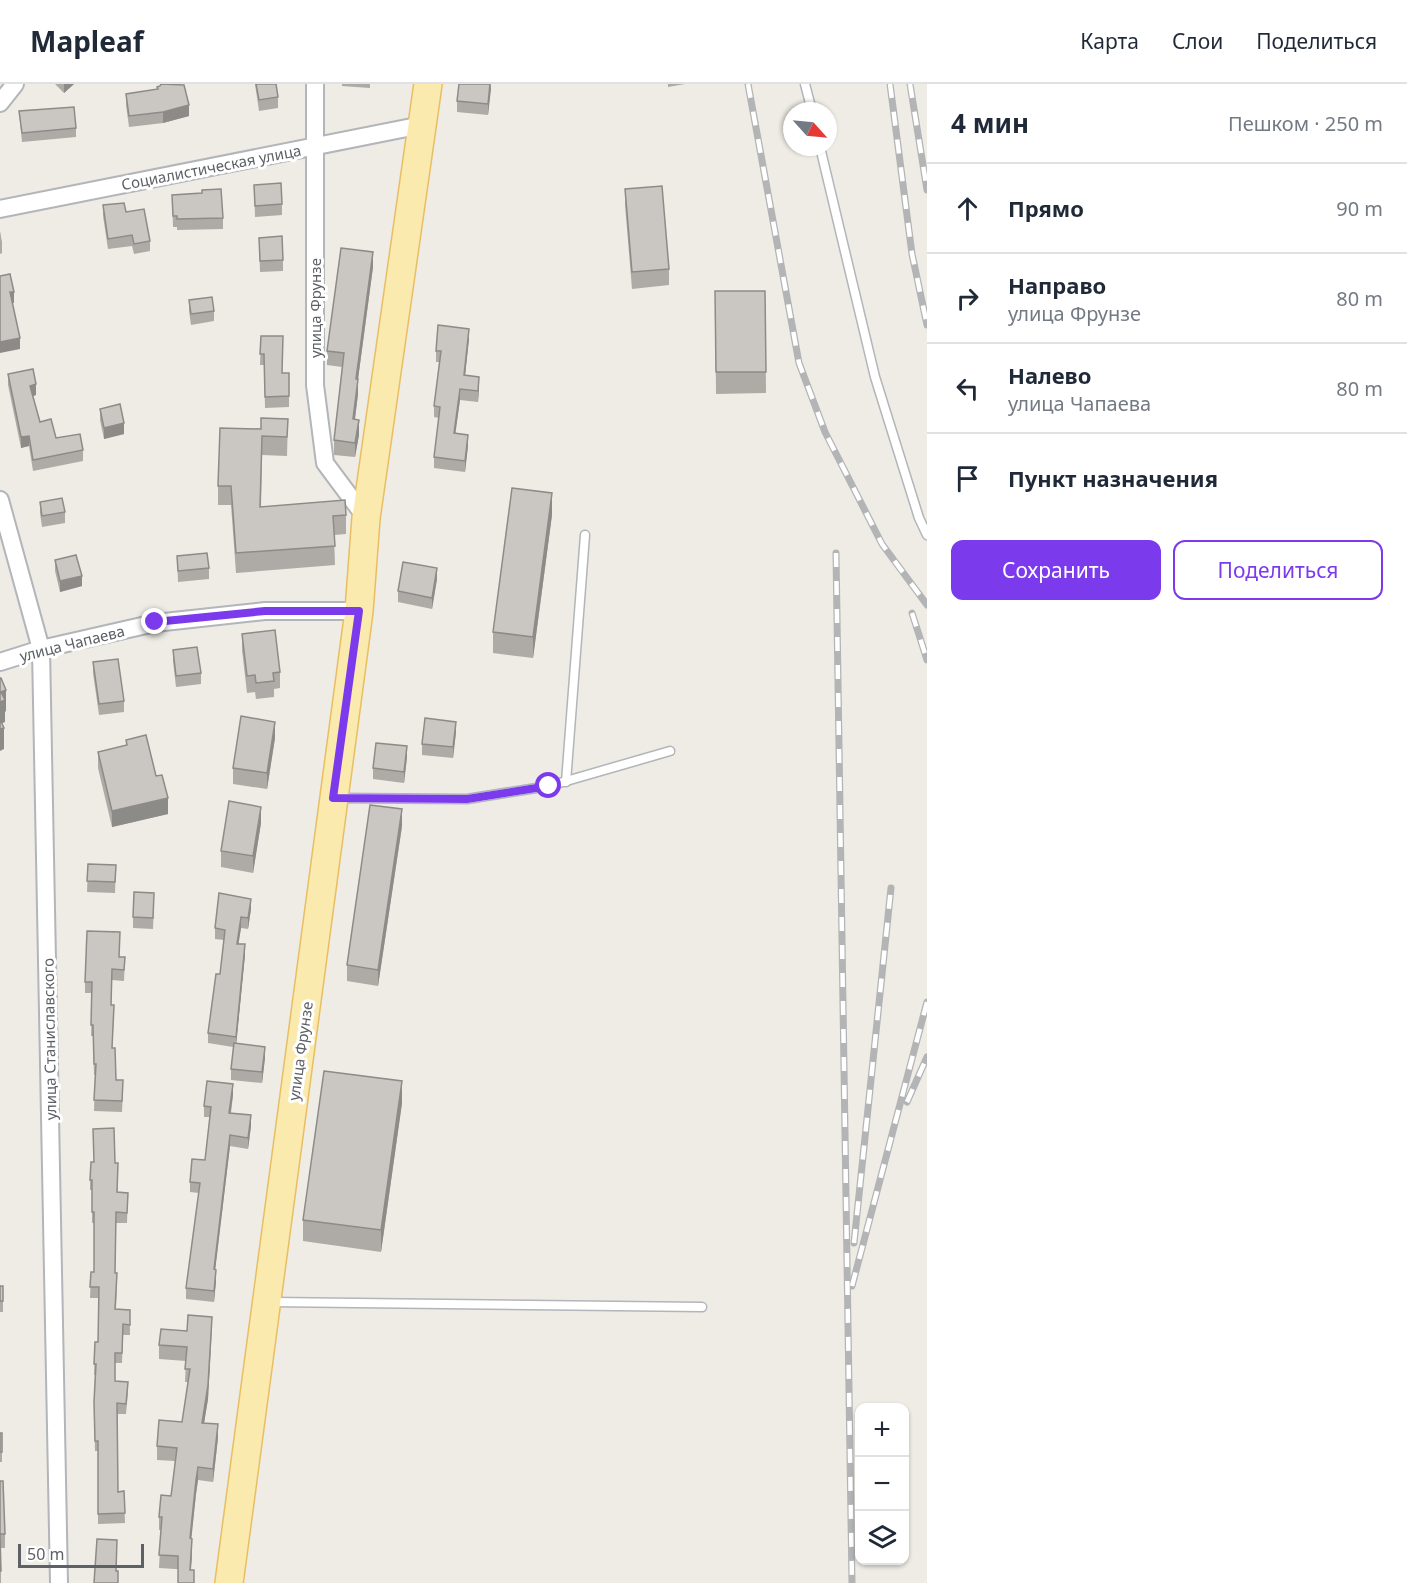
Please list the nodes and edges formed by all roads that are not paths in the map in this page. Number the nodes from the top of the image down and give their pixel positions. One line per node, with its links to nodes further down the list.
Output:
1 (15, 84): 6 (street)
2 (315, 84): 8 (street, улица Фрунзе)
3 (428, 84): 7 (main road, улица Фрунзе)
4 (805, 84): 5 (lane)
5 (810, 102)
6 (0, 103)
7 (422, 124): 8 (street, Социалистическая улица); 12 (main road, улица Фрунзе)
8 (314, 146): 10 (street, Социалистическая улица); 12 (street, улица Фрунзе)
9 (822, 156): 14 (lane)
10 (0, 209)
11 (0, 500): 16 (street, улица Станиславского)
12 (366, 518): 15 (main road, улица Фрунзе)
13 (585, 535): 19 (lane)
14 (927, 535)
15 (359, 611): 16 (street, улица Чапаева); 20 (main road, улица Фрунзе)
16 (41, 649): 17 (street, улица Чапаева); 23 (street, улица Станиславского)
17 (0, 662)
18 (670, 752): 19 (lane)
19 (566, 782): 20 (lane)
20 (333, 798): 21 (main road, улица Фрунзе)
21 (266, 1302): 22 (lane); 24 (main road, улица Фрунзе)
22 (702, 1307)
23 (59, 1583)
24 (229, 1583)

